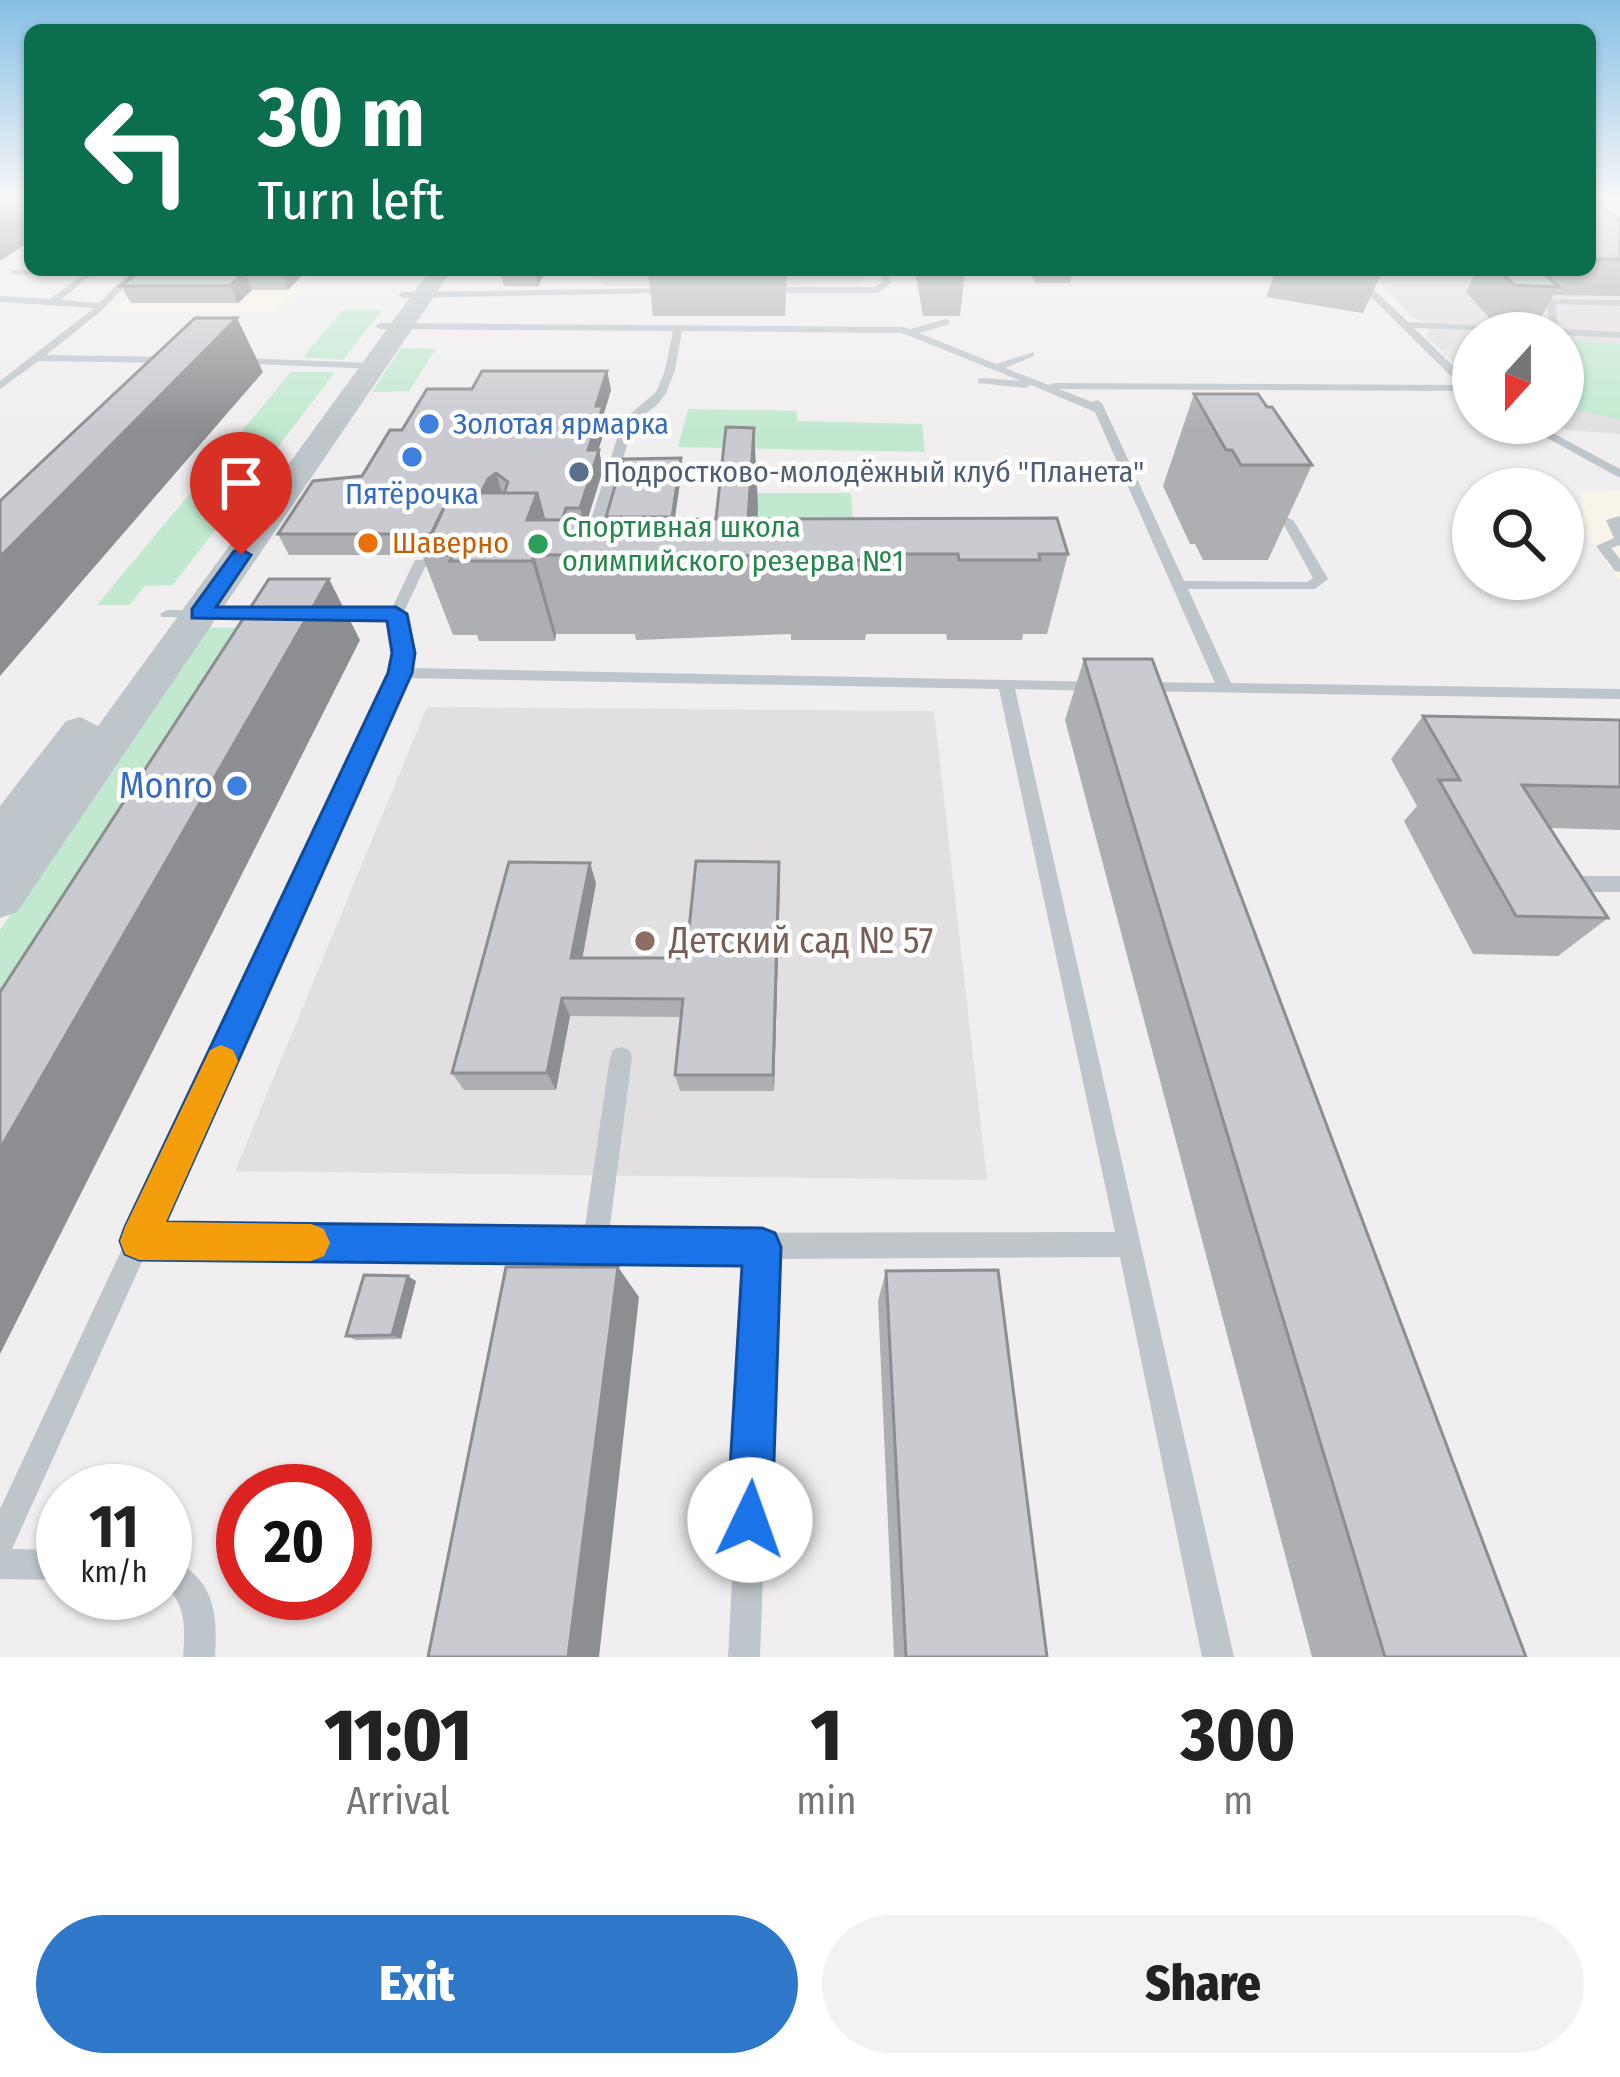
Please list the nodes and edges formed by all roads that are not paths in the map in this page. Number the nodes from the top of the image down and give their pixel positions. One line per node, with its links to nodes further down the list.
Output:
1 (86, 276): 13 (lane)
2 (133, 276): 7 (lane)
3 (886, 276): 9 (lane)
4 (1354, 276): 18 (lane)
5 (582, 281): 10 (lane)
6 (144, 282): 7 (lane)
7 (128, 283): 15 (lane)
8 (692, 290): 10 (lane)
9 (761, 290)
10 (565, 292): 11 (lane)
11 (412, 297): 20 (lane); 28 (street)
12 (0, 299): 13 (lane)
13 (51, 303): 15 (lane)
14 (1620, 304): 16 (lane)
15 (98, 305): 25 (lane)
16 (1552, 312)
17 (946, 322): 21 (lane)
18 (1403, 325): 19 (lane); 30 (lane)
19 (1452, 327)
20 (678, 328): 21 (lane); 42 (lane)
21 (912, 332): 29 (lane)
22 (1584, 333): 23 (lane)
23 (1620, 334)
24 (1030, 354): 29 (lane)
25 (40, 358): 26 (lane); 32 (lane)
26 (193, 361)
27 (222, 361): 28 (lane)
28 (362, 366): 46 (street)
29 (998, 367): 33 (lane)
30 (1452, 372)
31 (982, 381): 33 (lane)
32 (0, 386)
33 (1045, 386): 34 (lane); 36 (lane)
34 (1087, 386): 35 (lane); 36 (lane)
35 (1452, 391)
36 (1101, 410): 45 (lane)
37 (1564, 444): 38 (lane)
38 (1620, 475)
39 (1255, 520): 45 (lane)
40 (1620, 520): 41 (lane)
41 (1620, 539): 44 (lane)
42 (580, 554)
43 (458, 563): 47 (lane)
44 (1620, 568)
45 (1180, 585): 50 (lane)
46 (184, 614): 47 (lane); 52 (street); 55 (street)
47 (396, 614): 48 (lane)
48 (400, 673): 49 (lane); 57 (lane)
49 (1006, 685): 50 (lane); 58 (lane)
50 (1226, 688): 51 (lane)
51 (1620, 694)
52 (0, 840)
53 (1565, 884): 54 (lane)
54 (1620, 884)
55 (0, 898)
56 (621, 1057): 59 (lane)
57 (139, 1241): 59 (lane); 61 (lane)
58 (1130, 1244): 60 (lane); 67 (lane)
59 (595, 1245): 60 (lane)
60 (762, 1247): 66 (lane)
61 (0, 1542)
62 (0, 1564): 63 (lane)
63 (36, 1565)
64 (192, 1593): 65 (lane)
65 (199, 1657)
66 (744, 1657)
67 (1218, 1657)

